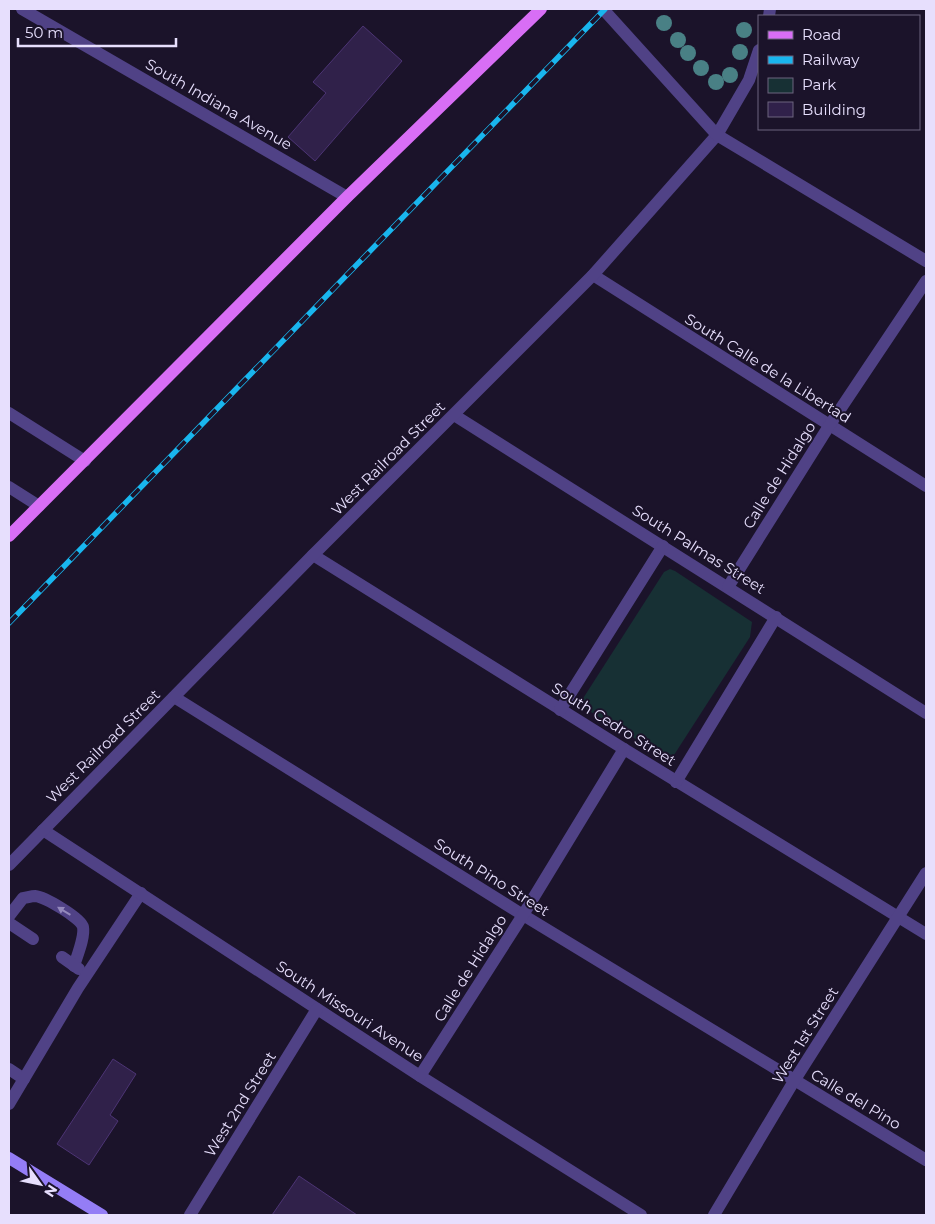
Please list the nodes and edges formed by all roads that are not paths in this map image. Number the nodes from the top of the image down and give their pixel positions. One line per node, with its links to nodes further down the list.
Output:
1 (22, 9): 6 (street, South Indiana Avenue)
2 (541, 9): 6 (main road)
3 (603, 9): 5 (street)
4 (758, 53): 5 (street, West Railroad Street)
5 (718, 135): 7 (street); 8 (street, West Railroad Street)
6 (347, 197): 13 (main road)
7 (926, 261)
8 (593, 275): 11 (street, West Railroad Street); 12 (street, South Calle de la Libertad)
9 (926, 281): 12 (street, Calle de Hidalgo)
10 (9, 413): 13 (street)
11 (454, 415): 18 (street, South Palmas Street); 19 (street, West Railroad Street)
12 (829, 426): 14 (street, South Calle de la Libertad); 20 (street, Calle de Hidalgo)
13 (85, 461): 16 (main road)
14 (926, 486)
15 (9, 487): 16 (street)
16 (39, 506): 17 (main road)
17 (9, 536)
18 (663, 546): 20 (street, South Palmas Street); 23 (street)
19 (314, 555): 22 (street, West Railroad Street); 23 (street, South Cedro Street)
20 (728, 587): 21 (street, South Palmas Street)
21 (776, 617): 24 (street, South Palmas Street); 26 (street)
22 (174, 697): 27 (street, West Railroad Street); 31 (street, South Pino Street)
23 (560, 710): 25 (street, South Cedro Street)
24 (926, 713)
25 (624, 750): 26 (street, South Cedro Street); 31 (street, Calle de Hidalgo)
26 (676, 782): 33 (street, South Cedro Street)
27 (43, 830): 28 (street, West Railroad Street); 30 (street, South Missouri Avenue)
28 (9, 865)
29 (926, 873): 33 (street, West 1st Street)
30 (141, 893): 39 (street); 40 (street, South Missouri Avenue)
31 (523, 915): 42 (street, Calle de Hidalgo); 44 (street, South Pino Street)
32 (9, 916): 38 (street, one-way to 32)
33 (899, 918): 35 (street, South Cedro Street); 44 (street, West 1st Street)
34 (9, 923): 36 (street)
35 (926, 934)
36 (33, 939)
37 (62, 957): 38 (street)
38 (74, 966): 39 (street)
39 (87, 974): 43 (street)
40 (317, 1009): 42 (street, South Missouri Avenue); 49 (street, West 2nd Street)
41 (9, 1069): 43 (street)
42 (420, 1076): 50 (street, South Missouri Avenue)
43 (24, 1079): 45 (street)
44 (794, 1081): 47 (street, Calle del Pino); 51 (street, West 1st Street)
45 (9, 1104)
46 (9, 1158): 48 (main road)
47 (926, 1160)
48 (102, 1215)
49 (190, 1215)
50 (641, 1215)
51 (714, 1215)

